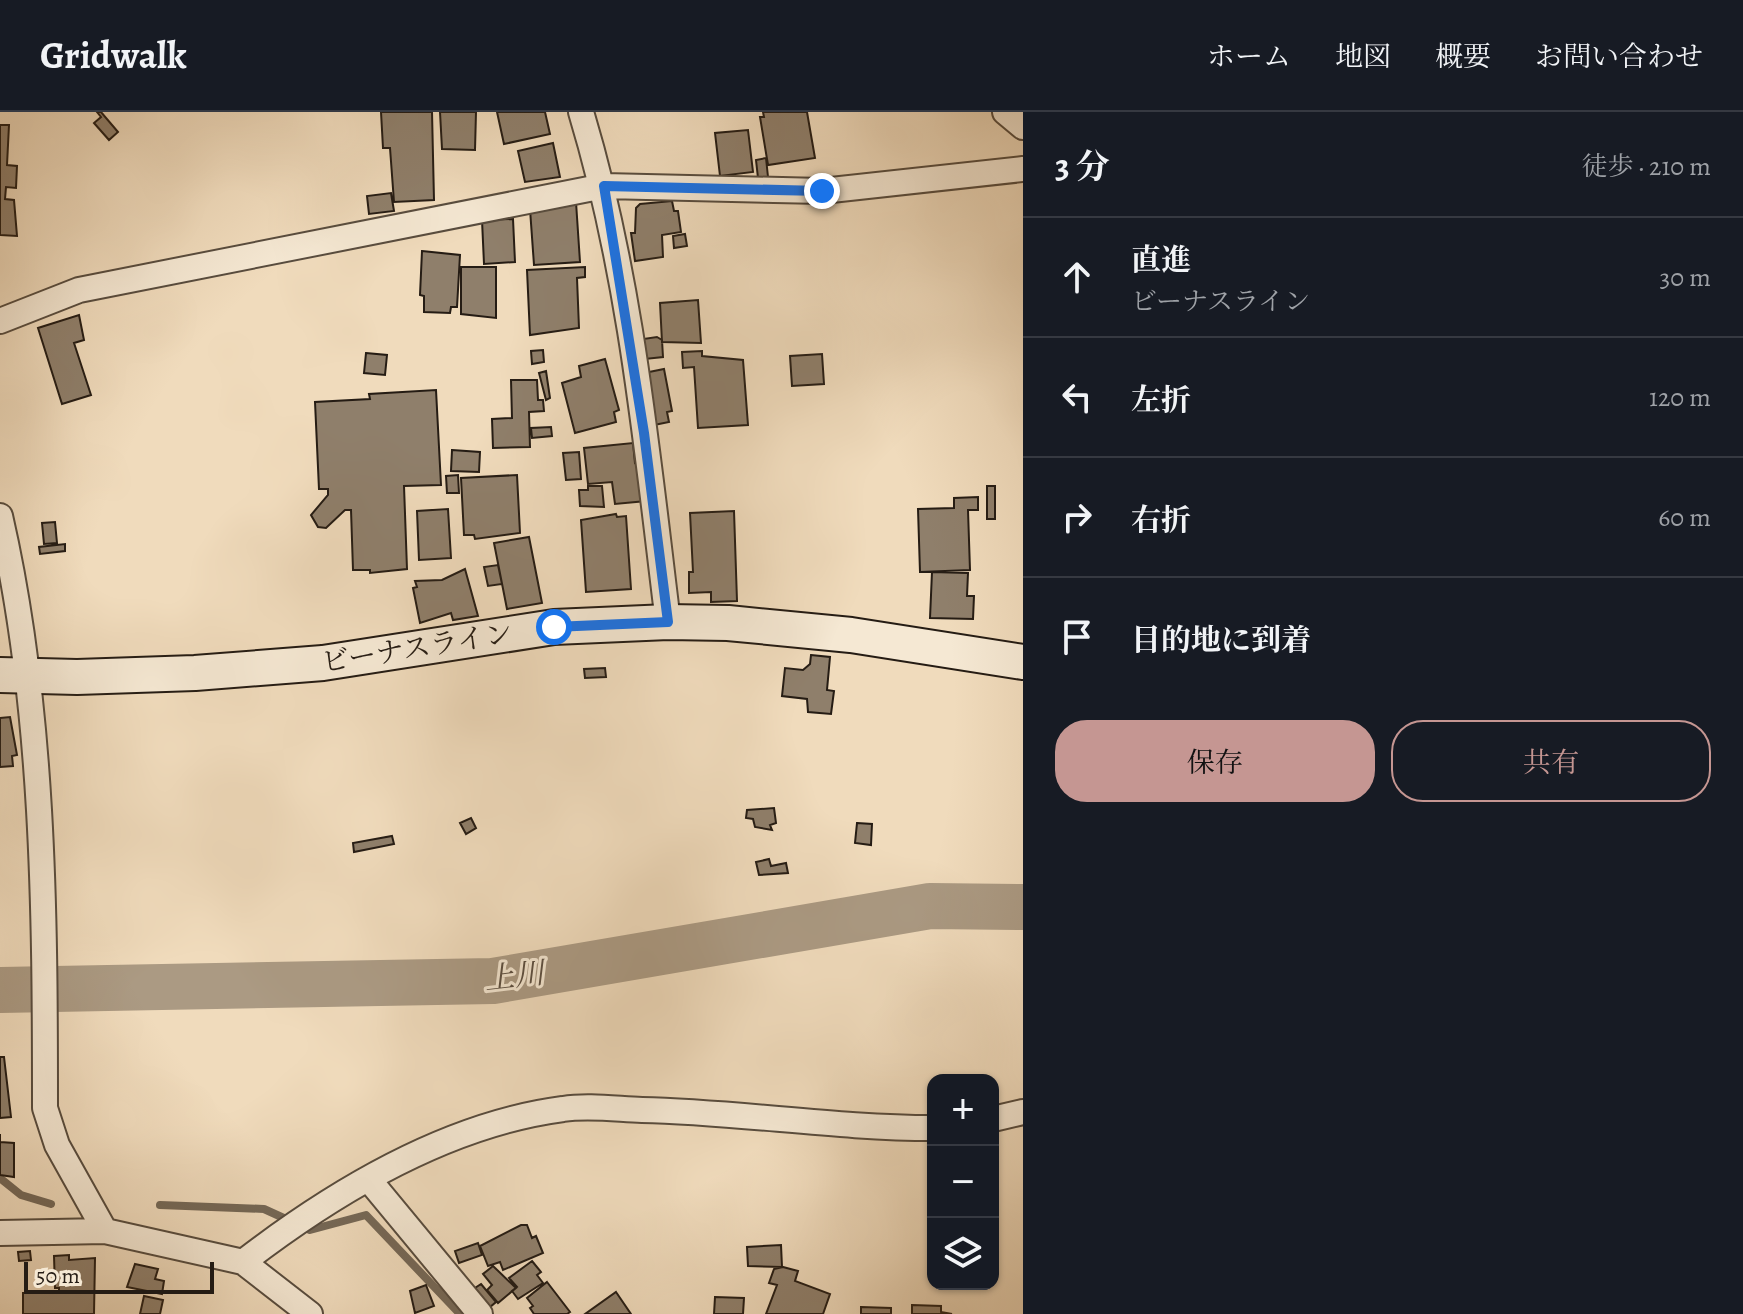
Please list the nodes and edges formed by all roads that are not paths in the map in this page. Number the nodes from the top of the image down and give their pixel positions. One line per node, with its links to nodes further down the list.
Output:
1 (581, 112): 5 (street)
2 (1005, 112): 3 (street)
3 (1023, 127)
4 (1023, 169): 5 (street)
5 (604, 186): 6 (street); 8 (street)
6 (0, 321)
7 (0, 516): 10 (street)
8 (668, 622): 9 (main road, ビーナスライン); 10 (main road, ビーナスライン)
9 (1023, 662)
10 (13, 675): 15 (street)
11 (1023, 1112): 12 (street)
12 (999, 1118)
13 (927, 1128): 14 (street)
14 (370, 1181): 17 (street); 19 (street)
15 (105, 1231): 16 (street); 17 (street)
16 (0, 1233)
17 (243, 1262): 18 (street)
18 (310, 1314)
19 (480, 1314)

